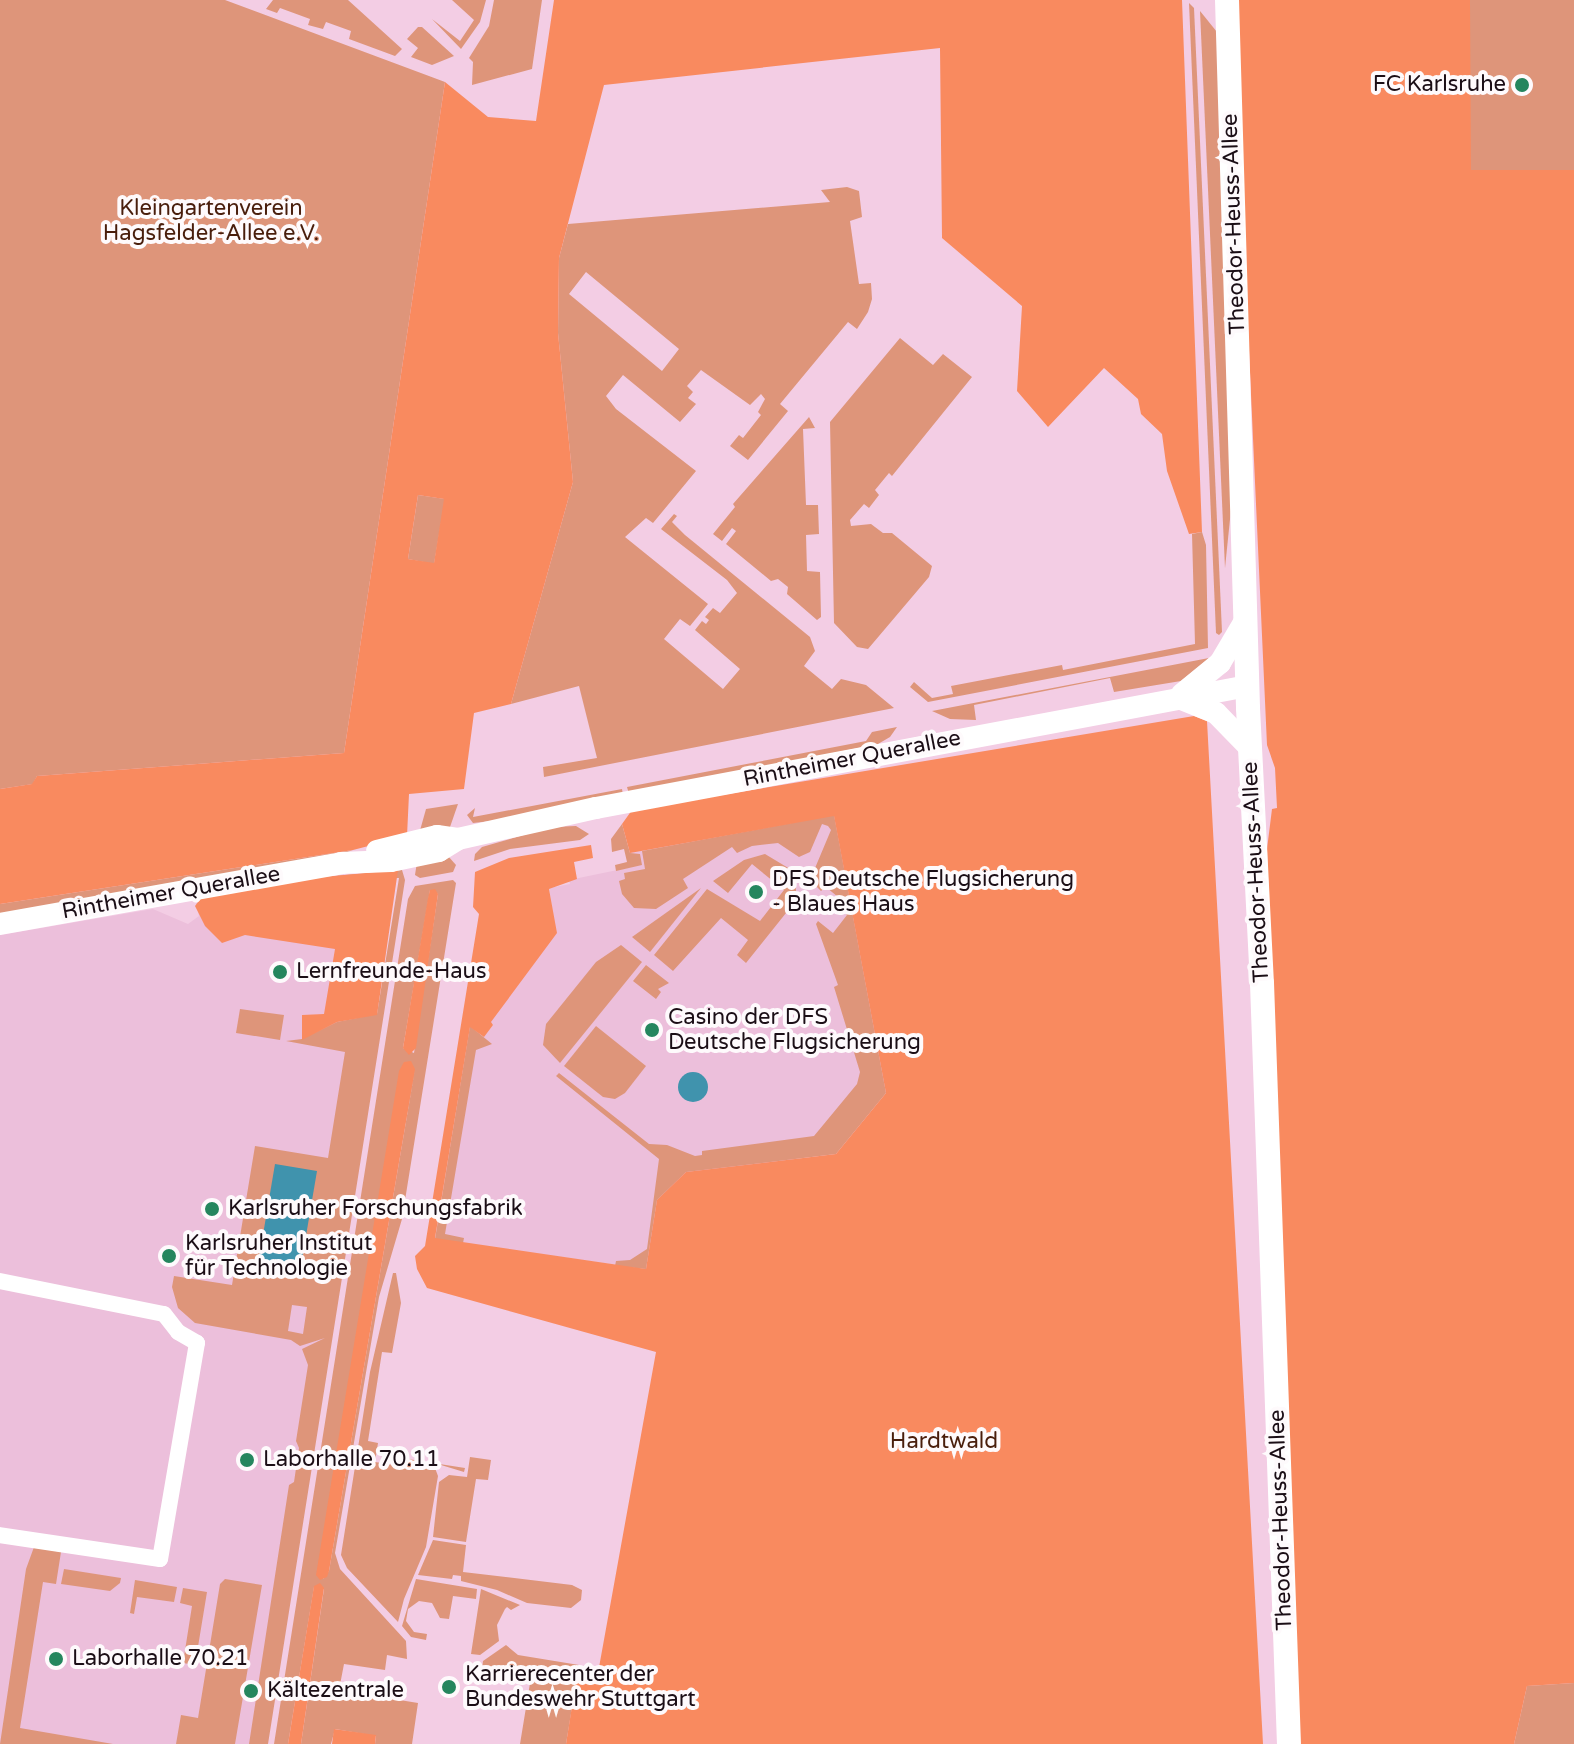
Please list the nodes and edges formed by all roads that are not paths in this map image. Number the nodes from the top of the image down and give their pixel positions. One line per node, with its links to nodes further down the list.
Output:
1 (1221, 2): 2 (main road, Theodor-Heuss-Allee)
2 (1246, 619): 3 (main road, Theodor-Heuss-Allee); 4 (street)
3 (1248, 686): 4 (street, Rintheimer Querallee); 5 (main road, Theodor-Heuss-Allee)
4 (1178, 698): 5 (street); 6 (street, Rintheimer Querallee)
5 (1250, 748): 9 (main road, Theodor-Heuss-Allee)
6 (0, 924)
7 (0, 1281): 8 (street)
8 (0, 1535)
9 (1289, 1744)

